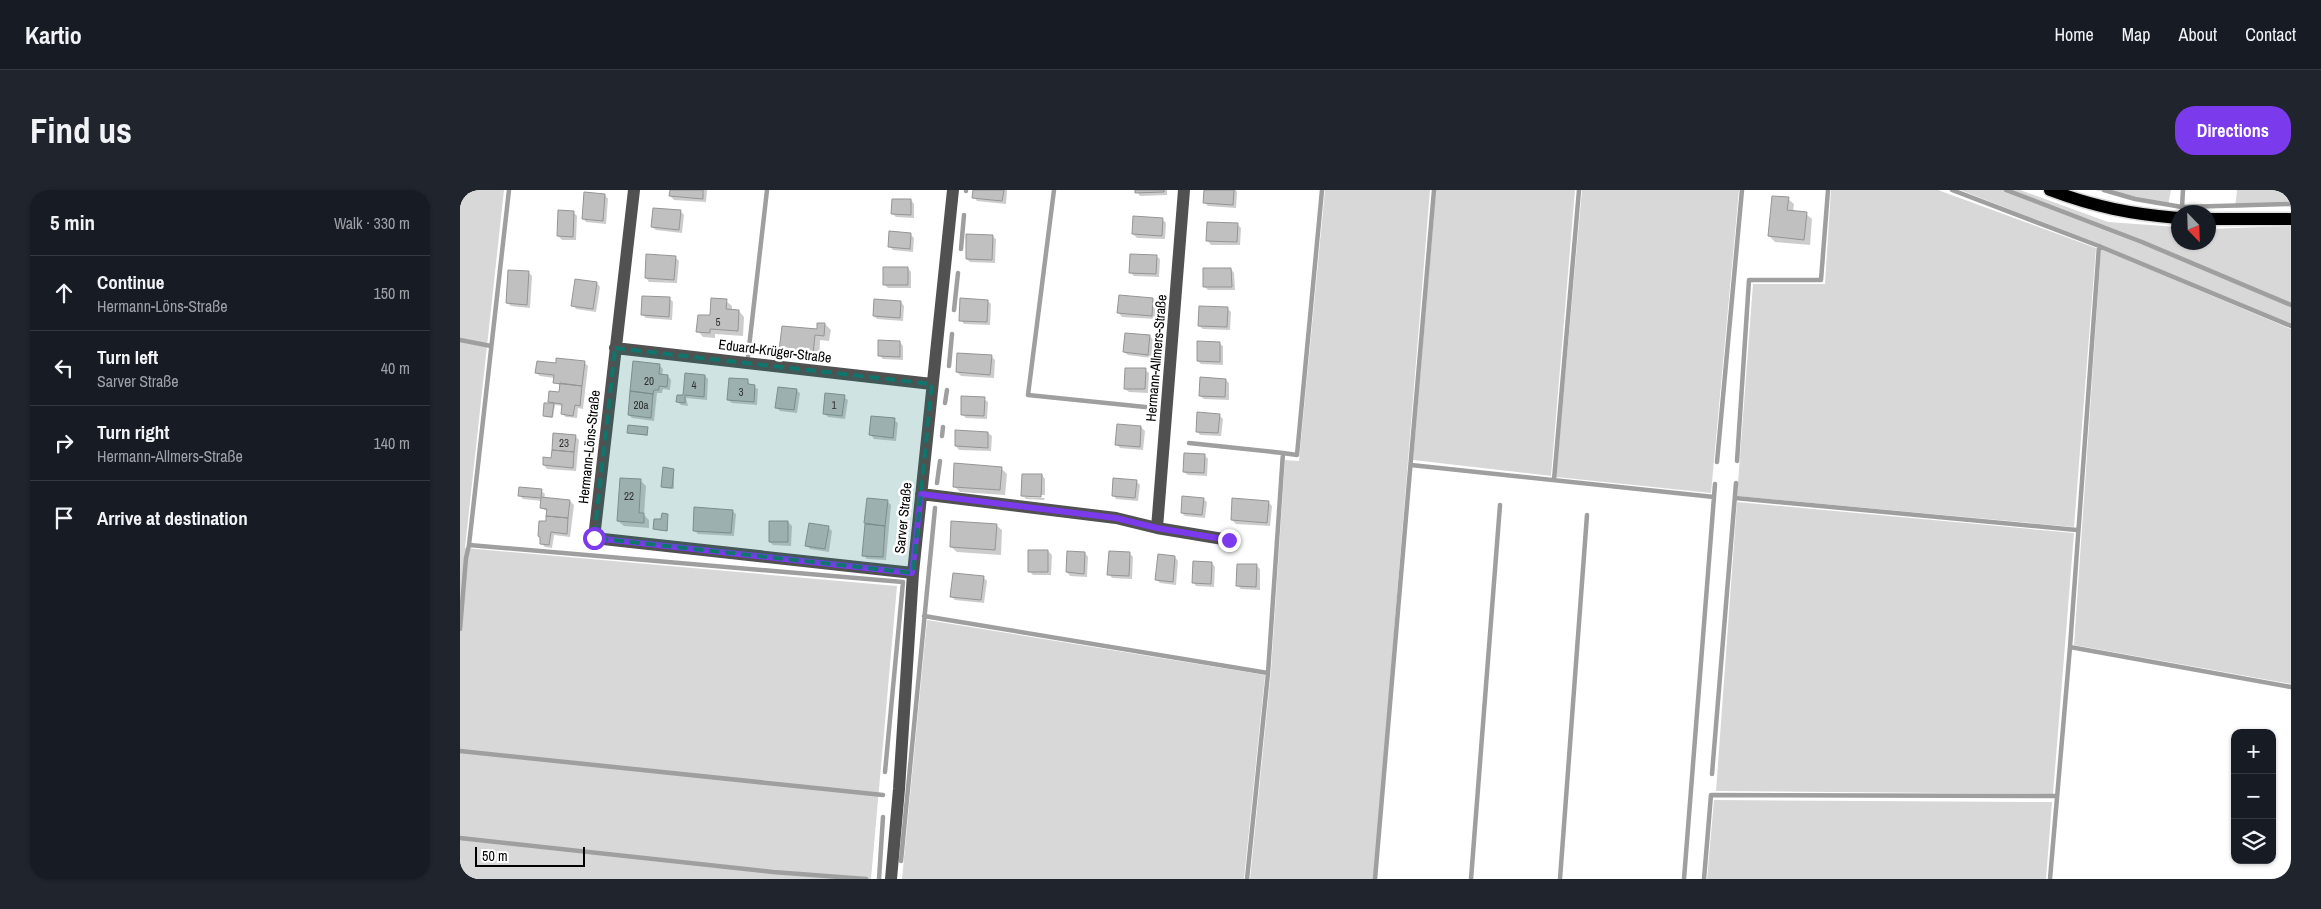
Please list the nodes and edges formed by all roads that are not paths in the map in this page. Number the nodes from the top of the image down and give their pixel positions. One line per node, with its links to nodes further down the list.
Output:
1 (634, 190): 8 (street, Hermann-Löns-Straße)
2 (953, 190): 9 (street, Sarver Straße)
3 (1184, 190): 11 (street, Hermann-Allmers-Straße)
4 (2050, 190): 5 (main road)
5 (2171, 217)
6 (2216, 219): 7 (main road)
7 (2291, 220)
8 (615, 348): 9 (street, Eduard-Krüger-Straße); 13 (street, Hermann-Löns-Straße)
9 (932, 384): 10 (street, Sarver Straße)
10 (921, 494): 11 (street); 13 (street, Sarver Straße)
11 (1157, 528): 12 (street)
12 (1229, 540)
13 (912, 573): 14 (street, Sarver Straße)
14 (891, 879)

